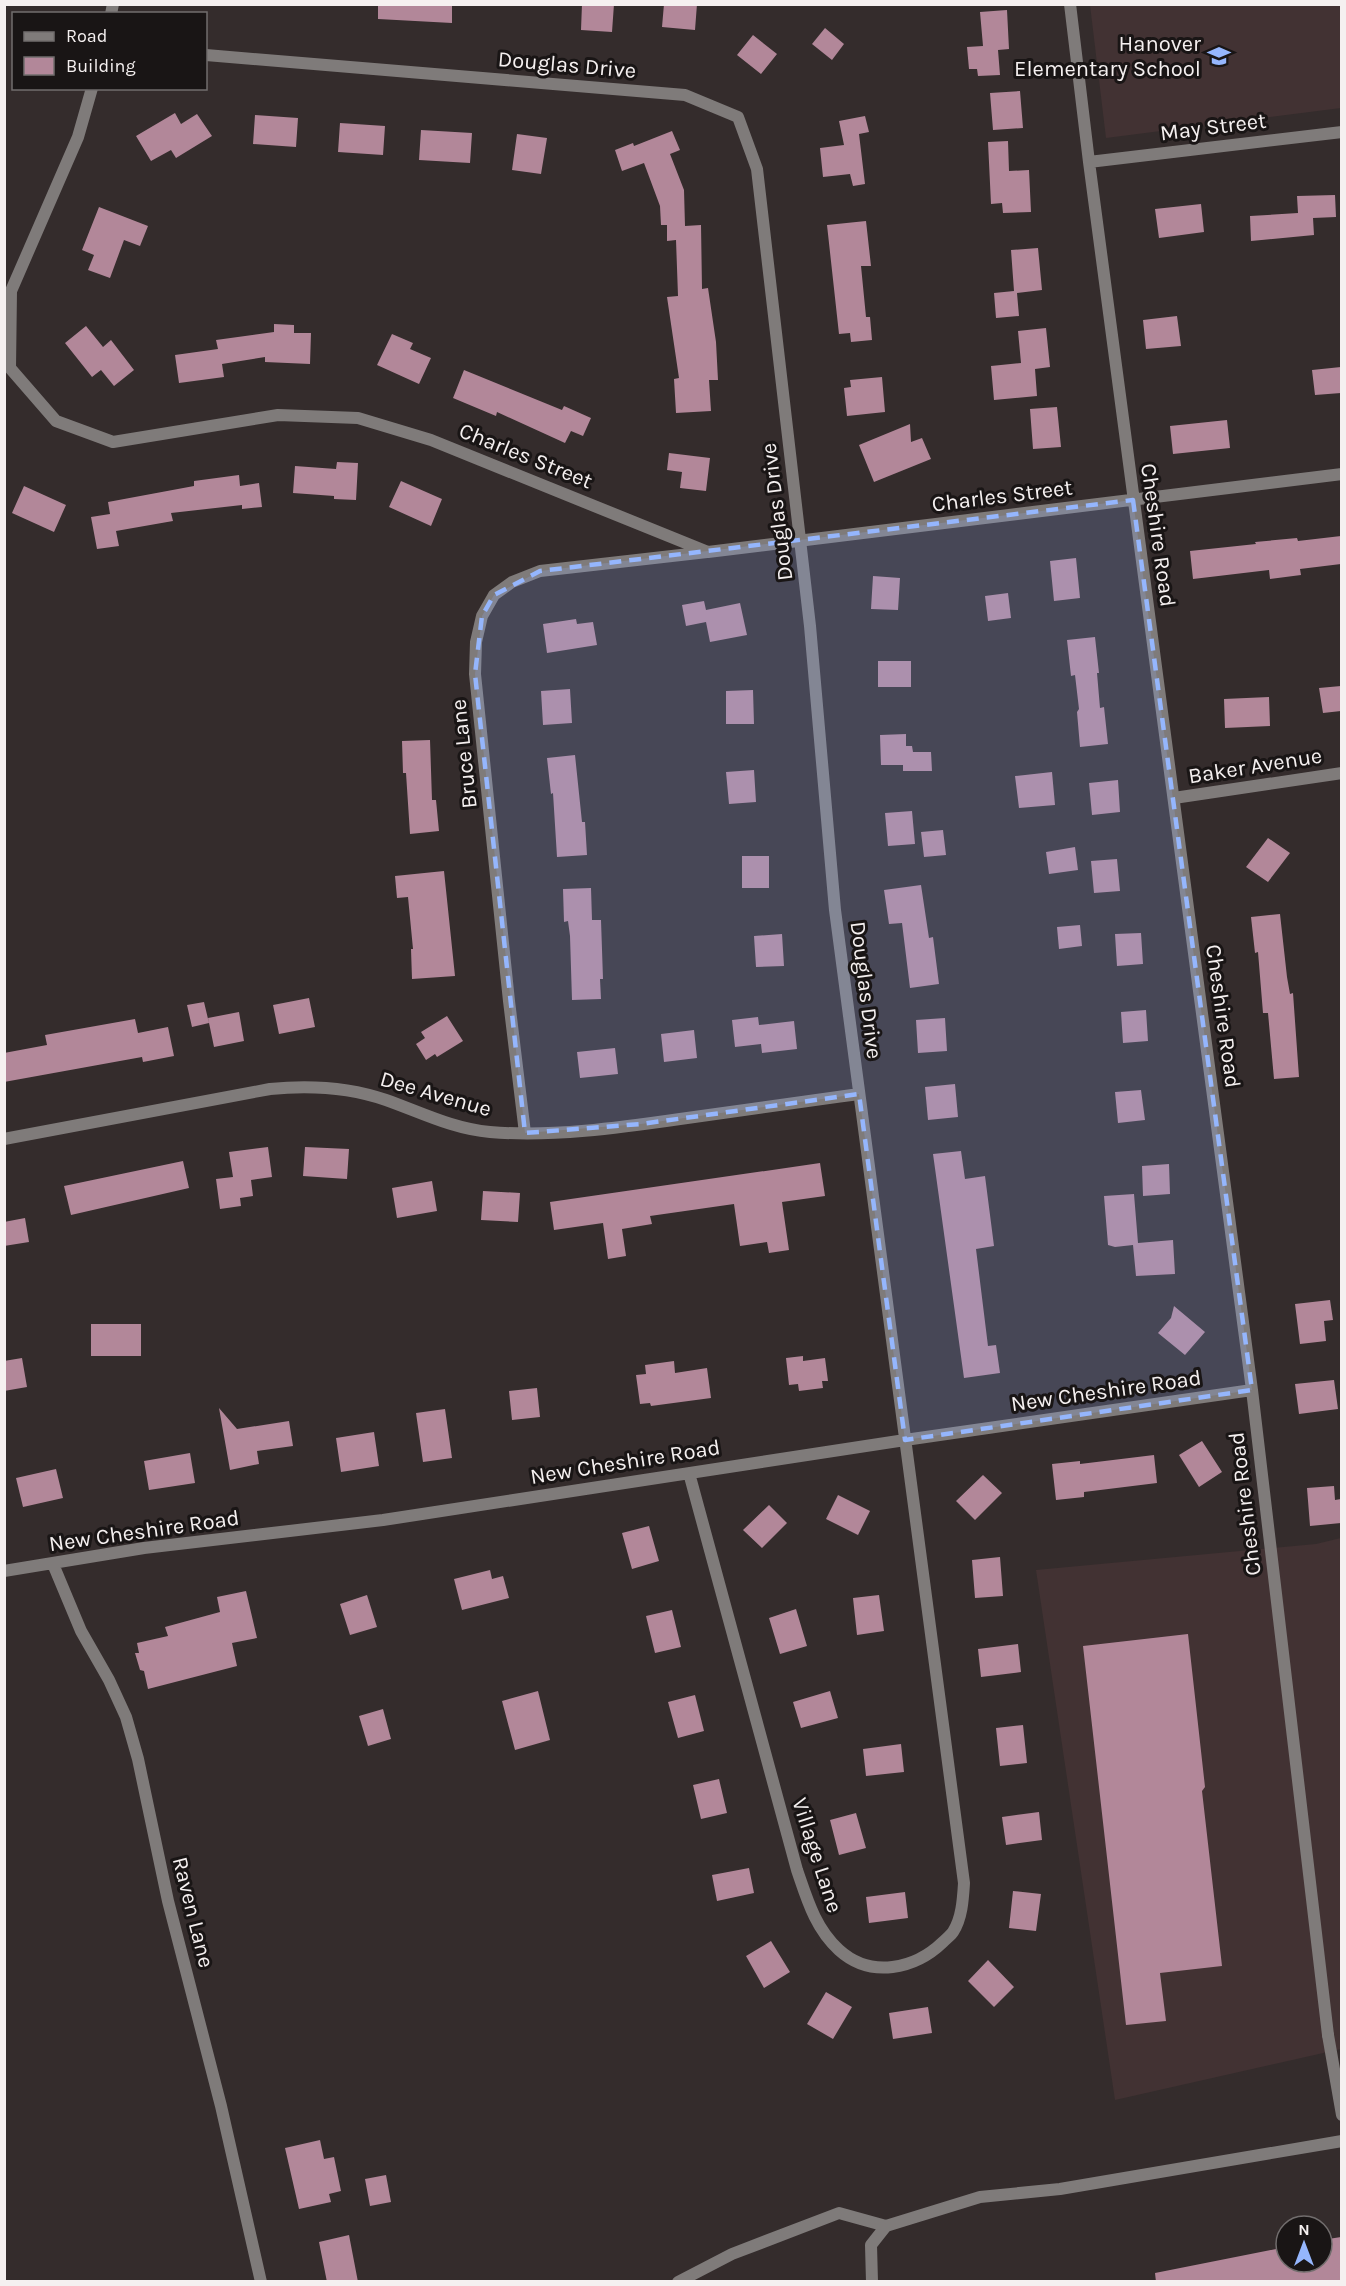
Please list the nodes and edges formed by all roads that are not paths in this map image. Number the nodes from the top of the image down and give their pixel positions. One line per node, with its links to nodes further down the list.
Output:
1 (1070, 4): 5 (street, Cheshire Road)
2 (207, 55): 8 (street, Douglas Drive)
3 (91, 90): 9 (street, Charles Street)
4 (1341, 132): 5 (street, May Street)
5 (1089, 162): 7 (street, Cheshire Road)
6 (1341, 474): 7 (street, Charles Street)
7 (1133, 500): 8 (street, Charles Street); 11 (street, Cheshire Road)
8 (801, 541): 9 (street, Charles Street); 12 (street, Douglas Drive)
9 (708, 552): 13 (street, Bruce Lane)
10 (1341, 773): 11 (street, Baker Avenue)
11 (1174, 798): 15 (street, Cheshire Road)
12 (859, 1094): 13 (street, Dee Avenue); 16 (street, Douglas Drive)
13 (525, 1133): 14 (street, Dee Avenue)
14 (4, 1139)
15 (1252, 1390): 16 (street, New Cheshire Road); 20 (street, Cheshire Road)
16 (905, 1440): 17 (street, New Cheshire Road); 17 (street, Village Lane)
17 (689, 1473): 18 (street, New Cheshire Road)
18 (53, 1564): 19 (street, New Cheshire Road); 23 (street, Raven Lane)
19 (4, 1571)
20 (1341, 2115)
21 (1341, 2141): 22 (street)
22 (886, 2226): 24 (street); 25 (street)
23 (261, 2282)
24 (678, 2282)
25 (872, 2282)

